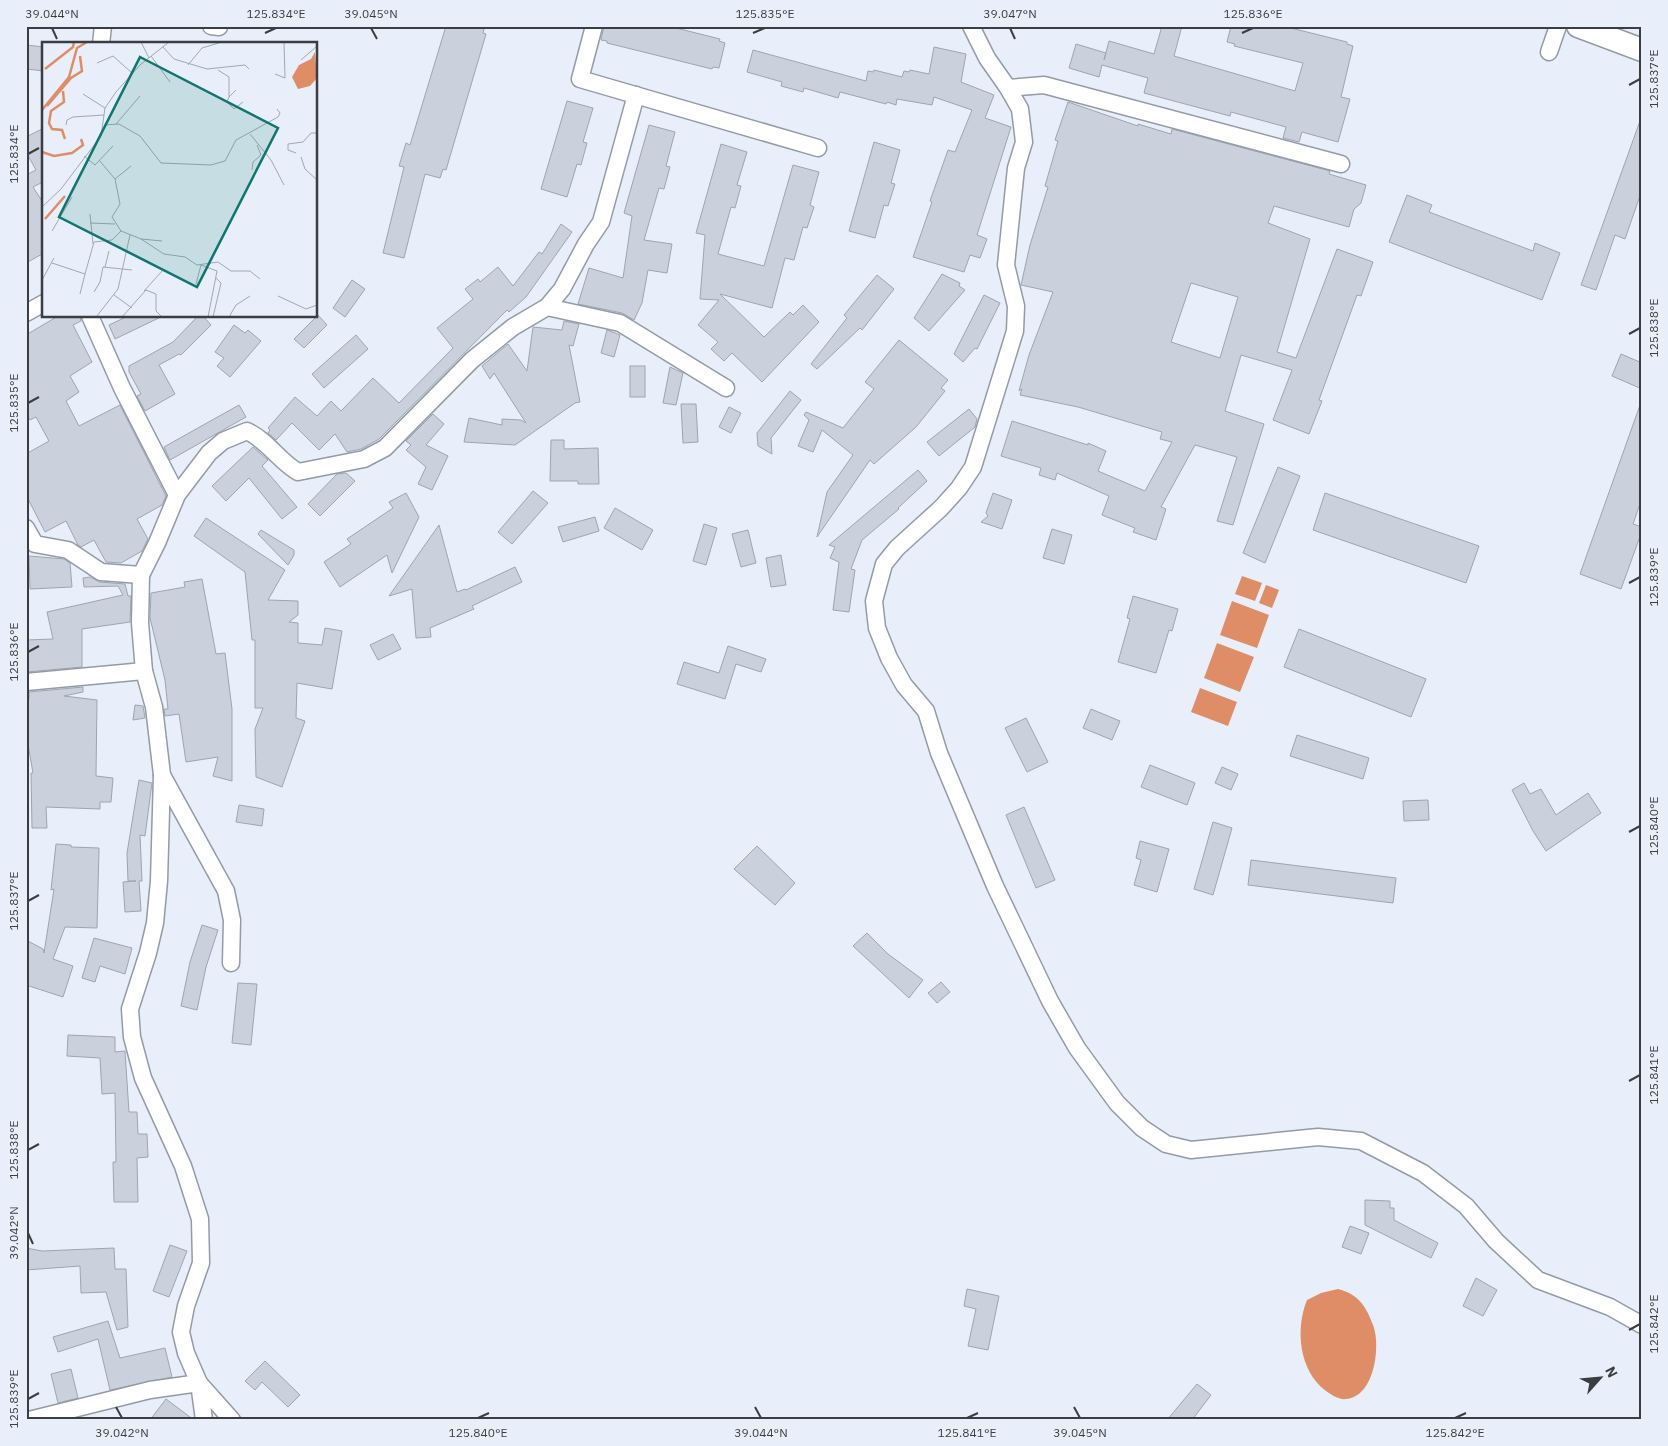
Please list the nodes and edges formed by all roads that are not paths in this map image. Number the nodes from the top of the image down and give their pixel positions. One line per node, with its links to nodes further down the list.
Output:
1 (103, 26): 6 (street)
2 (594, 26): 10 (street)
3 (971, 26): 9 (street)
4 (1558, 26): 8 (street)
5 (1578, 26): 7 (street)
6 (101, 42)
7 (1642, 50)
8 (1549, 52)
9 (1008, 88): 12 (street); 25 (street)
10 (636, 95): 11 (street); 14 (street)
11 (818, 148)
12 (1340, 164)
13 (42, 304): 15 (street)
14 (547, 307): 17 (street); 18 (street)
15 (26, 313)
16 (91, 318): 18 (street)
17 (726, 388)
18 (177, 495): 20 (street)
19 (26, 528): 20 (street)
20 (141, 575): 21 (street)
21 (144, 671): 22 (street); 23 (street)
22 (26, 682)
23 (162, 775): 24 (street); 26 (street)
24 (232, 963)
25 (1642, 1326)
26 (199, 1383): 27 (street); 28 (street); 29 (street)
27 (29, 1420)
28 (204, 1420)
29 (232, 1420)

